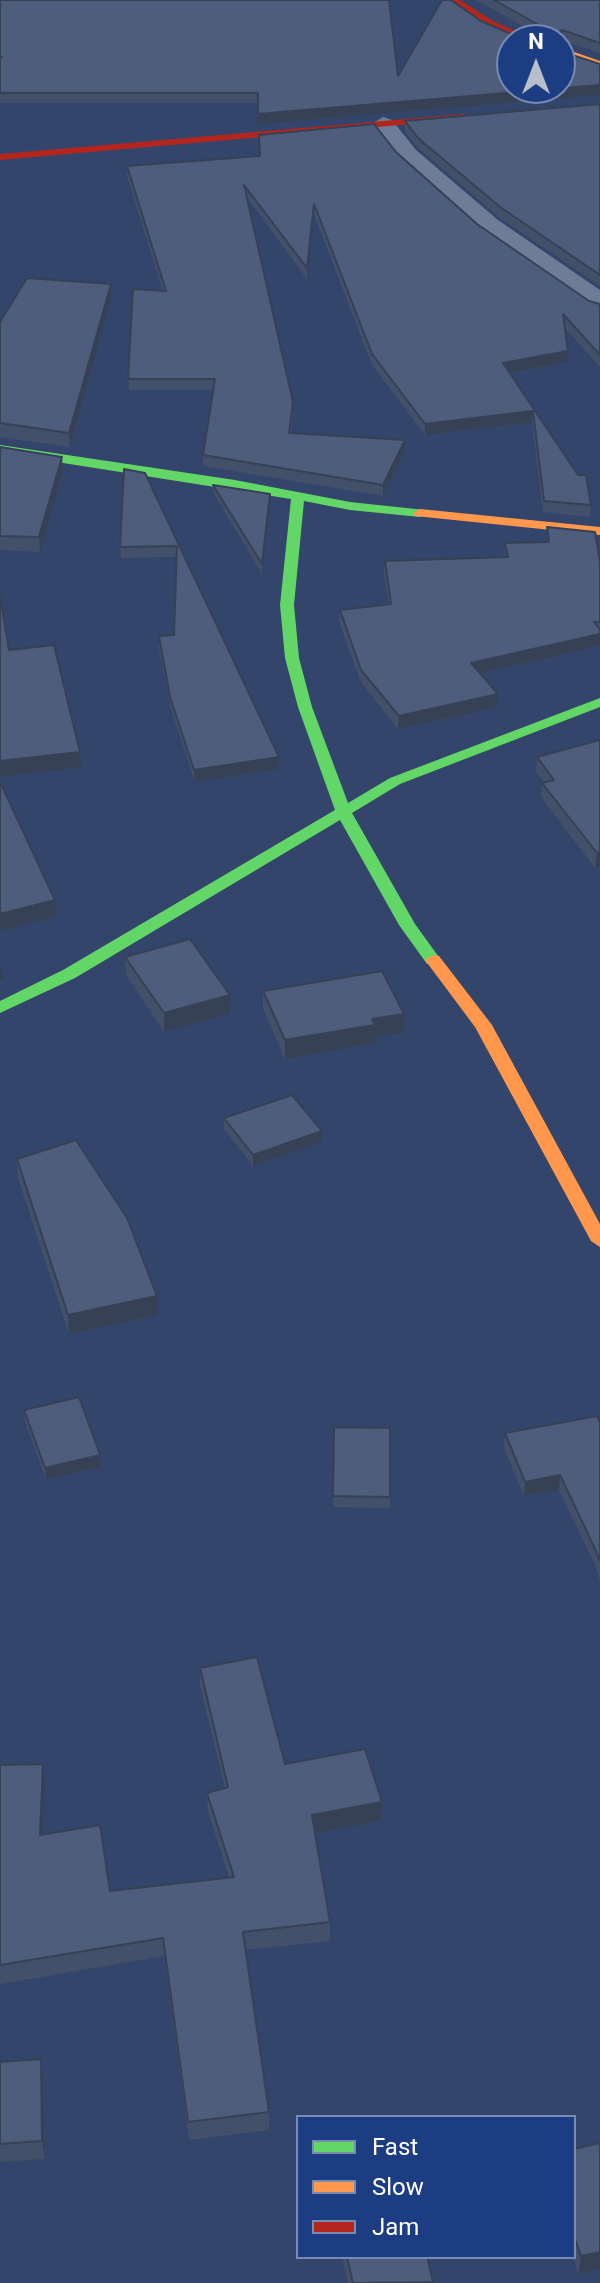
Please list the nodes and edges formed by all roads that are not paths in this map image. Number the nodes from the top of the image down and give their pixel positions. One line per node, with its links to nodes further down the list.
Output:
1 (454, 0): 2 (street)
2 (496, 26)
3 (576, 56): 4 (street)
4 (600, 64)
5 (476, 116): 6 (street)
6 (383, 125): 7 (street); 8 (street)
7 (0, 157)
8 (600, 303)
9 (0, 449): 10 (street)
10 (298, 497): 11 (street); 13 (street)
11 (600, 531)
12 (600, 702): 13 (street)
13 (343, 811): 14 (street); 15 (street)
14 (0, 1008)
15 (600, 1241)

